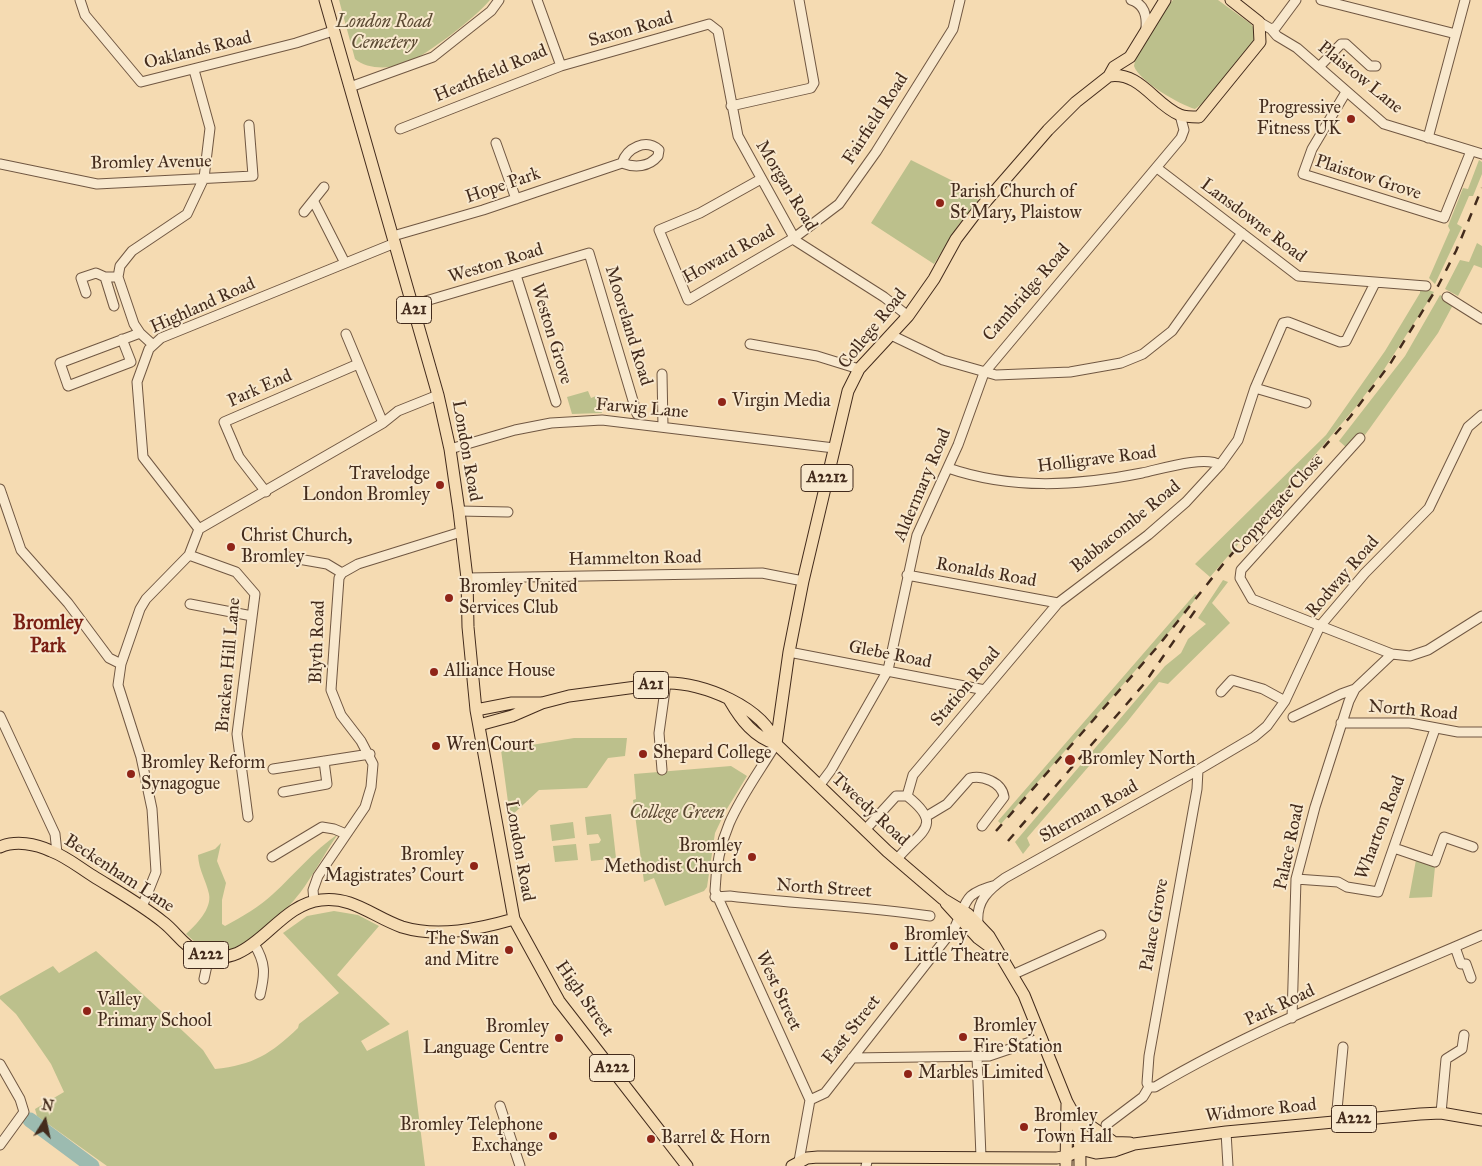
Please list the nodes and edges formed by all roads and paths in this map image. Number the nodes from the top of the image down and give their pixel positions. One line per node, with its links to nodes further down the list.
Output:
1 (80, 0): 24 (street, Oaklands Road)
2 (325, 0): 16 (main road, London Road / A21)
3 (500, 0): 27 (street)
4 (537, 0): 21 (street, Heathfield Road)
5 (799, 0): 29 (street)
6 (960, 0): 46 (street, Fairfield Road)
7 (1131, 0): 15 (street)
8 (1165, 0): 15 (main road, College Road / A2212)
9 (1231, 0): 13 (main road, Plaistow Lane)
10 (1296, 0): 17 (street)
11 (1321, 0): 18 (street)
12 (1465, 0): 18 (street)
13 (1259, 22): 17 (street, Plaistow Lane); 19 (main road)
14 (709, 24): 21 (street, Saxon Road); 29 (street, Morgan Road)
15 (1146, 27): 20 (main road, College Road / A2212)
16 (333, 31): 24 (street, Oaklands Road); 27 (main road, London Road / A21)
17 (1274, 32): 19 (street); 23 (street, Plaistow Lane)
18 (1456, 34): 33 (street)
19 (1260, 42): 30 (main road)
20 (1130, 57): 25 (main road, College Road / A2212); 26 (main road)
21 (561, 66): 32 (street, Heathfield Road)
22 (1376, 66): 23 (street)
23 (1319, 67): 28 (street, Plaistow Lane)
24 (194, 70): 39 (street)
25 (1109, 76): 26 (main road); 59 (main road, College Road / A2212)
26 (1136, 82): 30 (main road)
27 (350, 87): 47 (main road, London Road / A21)
28 (1346, 92): 33 (street, Plaistow Lane); 35 (street, Plaistow Grove)
29 (731, 106): 40 (street, Morgan Road)
30 (1180, 115): 38 (street, Cambridge Road)
31 (249, 125): 39 (street, Bromley Avenue)
32 (400, 129)
33 (1428, 138): 35 (street, Plaistow Lane)
34 (496, 143): 42 (street)
35 (1477, 153)
36 (622, 163): 42 (street, Hope Park)
37 (0, 164): 39 (street, Bromley Avenue)
38 (1157, 168): 45 (street, Lansdowne Road); 69 (street, Cambridge Road)
39 (204, 178): 52 (street)
40 (761, 179): 46 (street, Morgan Road); 46 (street, Howard Road)
41 (324, 187): 43 (street)
42 (516, 199): 47 (street, Hope Park)
43 (314, 202): 44 (street); 49 (street)
44 (304, 212)
45 (1242, 233): 53 (street, Lansdowne Road); 69 (street)
46 (794, 238): 59 (street, Morgan Road)
47 (394, 240): 49 (street, Highland Road); 57 (main road, London Road / A21)
48 (589, 253): 50 (street, Weston Road); 75 (street, Mooreland Road)
49 (345, 263): 65 (street, Highland Road)
50 (516, 275): 57 (street, Weston Road); 73 (street, Weston Grove)
51 (105, 277): 52 (street); 55 (street); 58 (street)
52 (118, 277): 61 (street)
53 (1375, 283): 54 (street, Lansdowne Road); 71 (street, Babbacombe Road)
54 (1426, 286)
55 (86, 292)
56 (1447, 297): 60 (street)
57 (412, 305): 72 (main road, London Road / A21)
58 (114, 306)
59 (908, 316): 63 (main road, College Road / A2212)
60 (1482, 319)
61 (140, 333): 64 (street); 65 (street)
62 (346, 334): 67 (street)
63 (891, 334): 68 (main road, College Road / A2212); 69 (street)
64 (122, 339): 64 (street)
65 (152, 344): 88 (street, Highland Road)
66 (750, 344): 68 (street)
67 (358, 364): 77 (street); 85 (street, Park End)
68 (859, 369): 80 (main road, College Road / A2212)
69 (984, 373): 83 (street, Aldermary Road)
70 (662, 374): 78 (street)
71 (1255, 388): 74 (street); 82 (street, Babbacombe Road)
72 (438, 395): 77 (street); 81 (main road, London Road / A21)
73 (556, 402)
74 (1306, 403)
75 (639, 409)
76 (1482, 415): 100 (street, Rodway Road)
77 (383, 424): 85 (street)
78 (663, 426): 80 (street, Farwig Lane); 81 (street, Farwig Lane)
79 (1360, 438): 100 (street, Coppergate Close)
80 (834, 448): 95 (main road, College Road / A2212)
81 (450, 450): 86 (main road, London Road / A21)
82 (1220, 464): 83 (street, Holligrave Road); 96 (street, Babbacombe Road)
83 (948, 468): 93 (street, Aldermary Road)
84 (0, 489): 103 (street)
85 (266, 492): 88 (street)
86 (459, 511): 87 (street); 89 (main road, London Road / A21)
87 (508, 512)
88 (199, 528): 90 (street)
89 (461, 532): 92 (street); 94 (main road, London Road / A21)
90 (188, 555): 98 (street, Bracken Hill Lane); 103 (street)
91 (287, 557): 92 (street)
92 (342, 573): 122 (street, Blyth Road)
93 (907, 575): 96 (street, Ronalds Road); 104 (street, Aldermary Road)
94 (467, 578): 95 (street, Hammelton Road); 112 (main road, London Road / A21)
95 (803, 581): 101 (main road, College Road / A2212)
96 (1058, 603): 107 (street, Station Road)
97 (190, 604): 98 (street)
98 (252, 616): 131 (street, Bracken Hill Lane)
99 (1482, 616): 102 (street)
100 (1320, 626): 102 (street); 110 (street, Rodway Road)
101 (789, 652): 104 (street, Glebe Road); 113 (main road, College Road / A2212)
102 (1392, 654): 106 (street)
103 (121, 664): 145 (street)
104 (888, 670): 107 (street, Glebe Road); 127 (street, Aldermary Road)
105 (666, 683): 109 (main road, Tweedy Road / A21); 111 (main road, Tweedy Road / A21); 125 (street)
106 (1355, 689): 115 (street); 117 (street, Palace Road)
107 (985, 690): 129 (street, Station Road)
108 (1221, 692): 110 (street)
109 (730, 701): 116 (main road, Tweedy Road / A21); 121 (main road, Tweedy Road / A21)
110 (1285, 701): 126 (street, Rodway Road)
111 (542, 703): 112 (main road, Tweedy Road / A21); 118 (main road, Tweedy Road / A21)
112 (476, 710): 118 (main road, London Road / A21)
113 (780, 712): 116 (main road); 121 (main road, College Road / A2212)
114 (0, 716): 138 (street)
115 (1294, 717)
116 (758, 718): 121 (main road, Tweedy Road / A21)
117 (1341, 723): 119 (street, North Road); 141 (street, Palace Road)
118 (480, 725): 148 (main road, London Road / A222)
119 (1434, 729): 120 (street, North Road); 137 (street, Wharton Road)
120 (1482, 732)
121 (776, 744): 127 (main road, Tweedy Road / A21); 143 (street, College Road)
122 (370, 754): 123 (street); 134 (street)
123 (324, 761): 124 (street); 128 (street)
124 (273, 769)
125 (662, 770)
126 (1198, 770): 142 (street, Sherman Road); 167 (street, Palace Grove)
127 (819, 786): 133 (main road, Tweedy Road / A21)
128 (283, 792)
129 (907, 796): 130 (street); 133 (street)
130 (927, 816): 132 (street); 140 (street)
131 (248, 817)
132 (982, 826)
133 (865, 830): 140 (main road, Tweedy Road / A21)
134 (346, 834): 139 (street); 144 (street)
135 (0, 847): 138 (main road, Beckenham Lane / A222)
136 (1473, 847): 137 (street)
137 (1394, 848): 141 (street, Wharton Road)
138 (56, 853): 145 (main road, Beckenham Lane / A222)
139 (272, 857)
140 (897, 859): 146 (main road, Tweedy Road / A21)
141 (1296, 879): 160 (street, Palace Road)
142 (996, 884): 146 (street, Sherman Road); 149 (street, Sherman Road)
143 (716, 896): 147 (street, North Street); 168 (street, West Street)
144 (314, 901): 148 (main road, Beckenham Lane / A222); 152 (main road, Beckenham Lane / A222)
145 (142, 907): 155 (main road, Beckenham Lane / A222)
146 (962, 910): 149 (main road, Tweedy Road / A21); 154 (main road, Tweedy Road / A21); 165 (street, East Street)
147 (930, 916)
148 (514, 919): 187 (main road, High Street / A222)
149 (978, 923): 154 (main road, Tweedy Road / A21)
150 (1101, 935): 156 (street)
151 (1482, 935): 153 (street, Park Road)
152 (254, 944): 155 (main road, Beckenham Lane / A222); 159 (street)
153 (1455, 947): 157 (street); 160 (street, Park Road)
154 (999, 953): 156 (main road, Tweedy Road / A21)
155 (209, 956): 158 (street)
156 (1012, 975): 162 (main road, Tweedy Road / A21)
157 (1471, 978)
158 (204, 979)
159 (260, 996)
160 (1292, 1018): 167 (street, Park Road)
161 (1464, 1035): 171 (street)
162 (1042, 1038): 164 (street); 169 (main road, Tweedy Road / A21)
163 (1343, 1047): 173 (street)
164 (977, 1057): 165 (street); 181 (street)
165 (852, 1058): 168 (street, East Street)
166 (0, 1064): 179 (street)
167 (1149, 1086): 175 (street, Park Road)
168 (810, 1100): 185 (street)
169 (1067, 1102): 172 (main road, Tweedy Road / A21); 183 (main road, Tweedy Road / A21)
170 (500, 1106): 186 (street)
171 (1441, 1114): 173 (main road, Widmore Road / A222); 174 (main road, Widmore Road / A222)
172 (1075, 1115): 177 (main road); 180 (main road, Tweedy Road / A21)
173 (1336, 1120): 176 (main road, Widmore Road / A222)
174 (1482, 1120)
175 (1106, 1124)
176 (1226, 1132): 178 (main road, Widmore Road / A222); 189 (street)
177 (1112, 1141): 178 (main road, Widmore Road / A222); 180 (main road, Widmore Road / A222)
178 (1134, 1144): 180 (main road, Widmore Road / A222)
179 (0, 1145)
180 (1080, 1149): 183 (main road, Widmore Road / A222); 188 (main road, A21)
181 (981, 1157): 182 (main road, Widmore Road / A222); 184 (main road, Widmore Road / A222)
182 (1016, 1161): 183 (main road, Widmore Road / A222)
183 (1066, 1161)
184 (867, 1162): 185 (main road, Widmore Road / A222)
185 (796, 1164)
186 (520, 1166)
187 (687, 1166)
188 (1080, 1166)
189 (1228, 1166)

